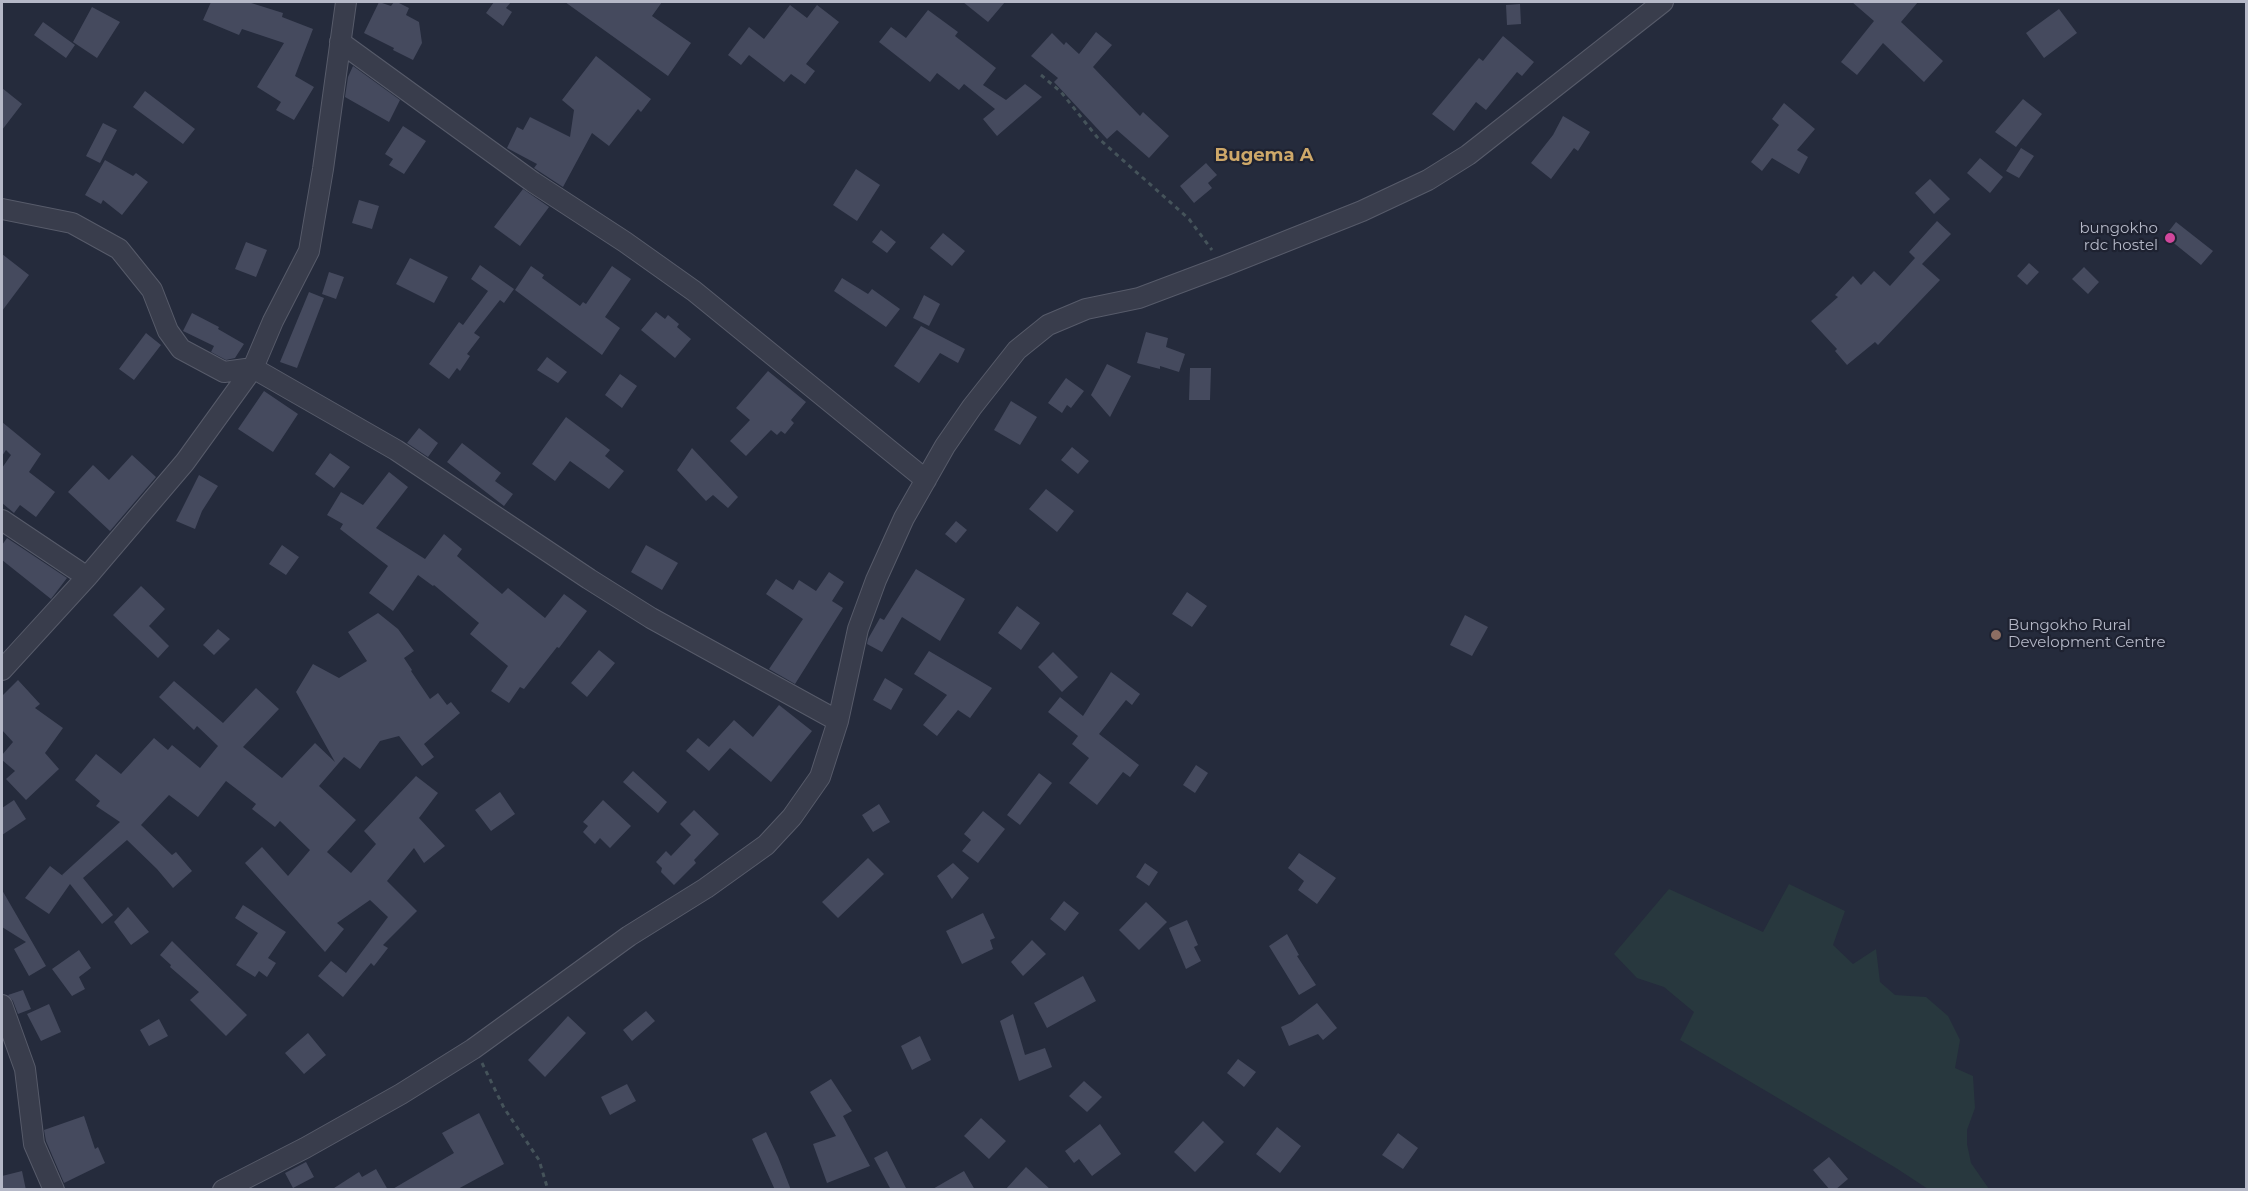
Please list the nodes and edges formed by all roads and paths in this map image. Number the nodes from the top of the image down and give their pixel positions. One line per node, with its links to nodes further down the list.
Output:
1 (346, 2): 3 (street)
2 (1663, 2): 6 (street)
3 (340, 42): 7 (street); 8 (street)
4 (1041, 75): 6 (path)
5 (2, 209): 7 (street)
6 (1224, 266): 8 (street)
7 (253, 368): 10 (street); 12 (street)
8 (926, 480): 12 (street)
9 (2, 520): 10 (street)
10 (87, 577): 11 (street)
11 (2, 670)
12 (838, 721): 14 (street)
13 (2, 1005): 15 (street)
14 (473, 1049): 16 (street); 17 (path)
15 (54, 1190)
16 (224, 1190)
17 (548, 1190)

